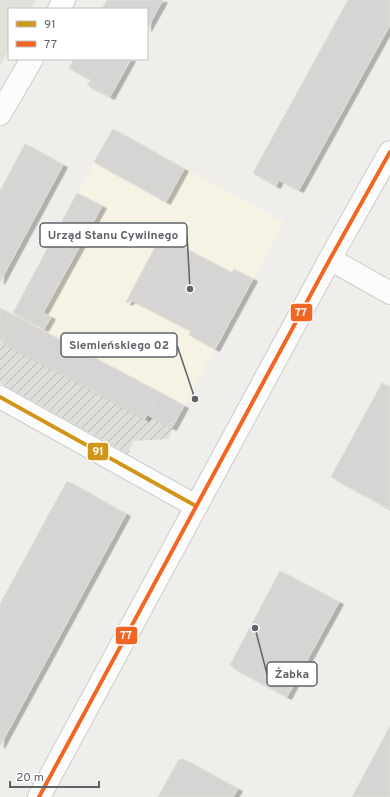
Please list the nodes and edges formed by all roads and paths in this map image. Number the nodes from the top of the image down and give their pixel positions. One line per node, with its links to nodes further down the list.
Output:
1 (31, 60): 2 (street)
2 (0, 114)
3 (390, 152): 4 (street)
4 (330, 259): 5 (street); 7 (street)
5 (390, 293)
6 (0, 396): 7 (street)
7 (196, 506): 8 (street)
8 (39, 797)

